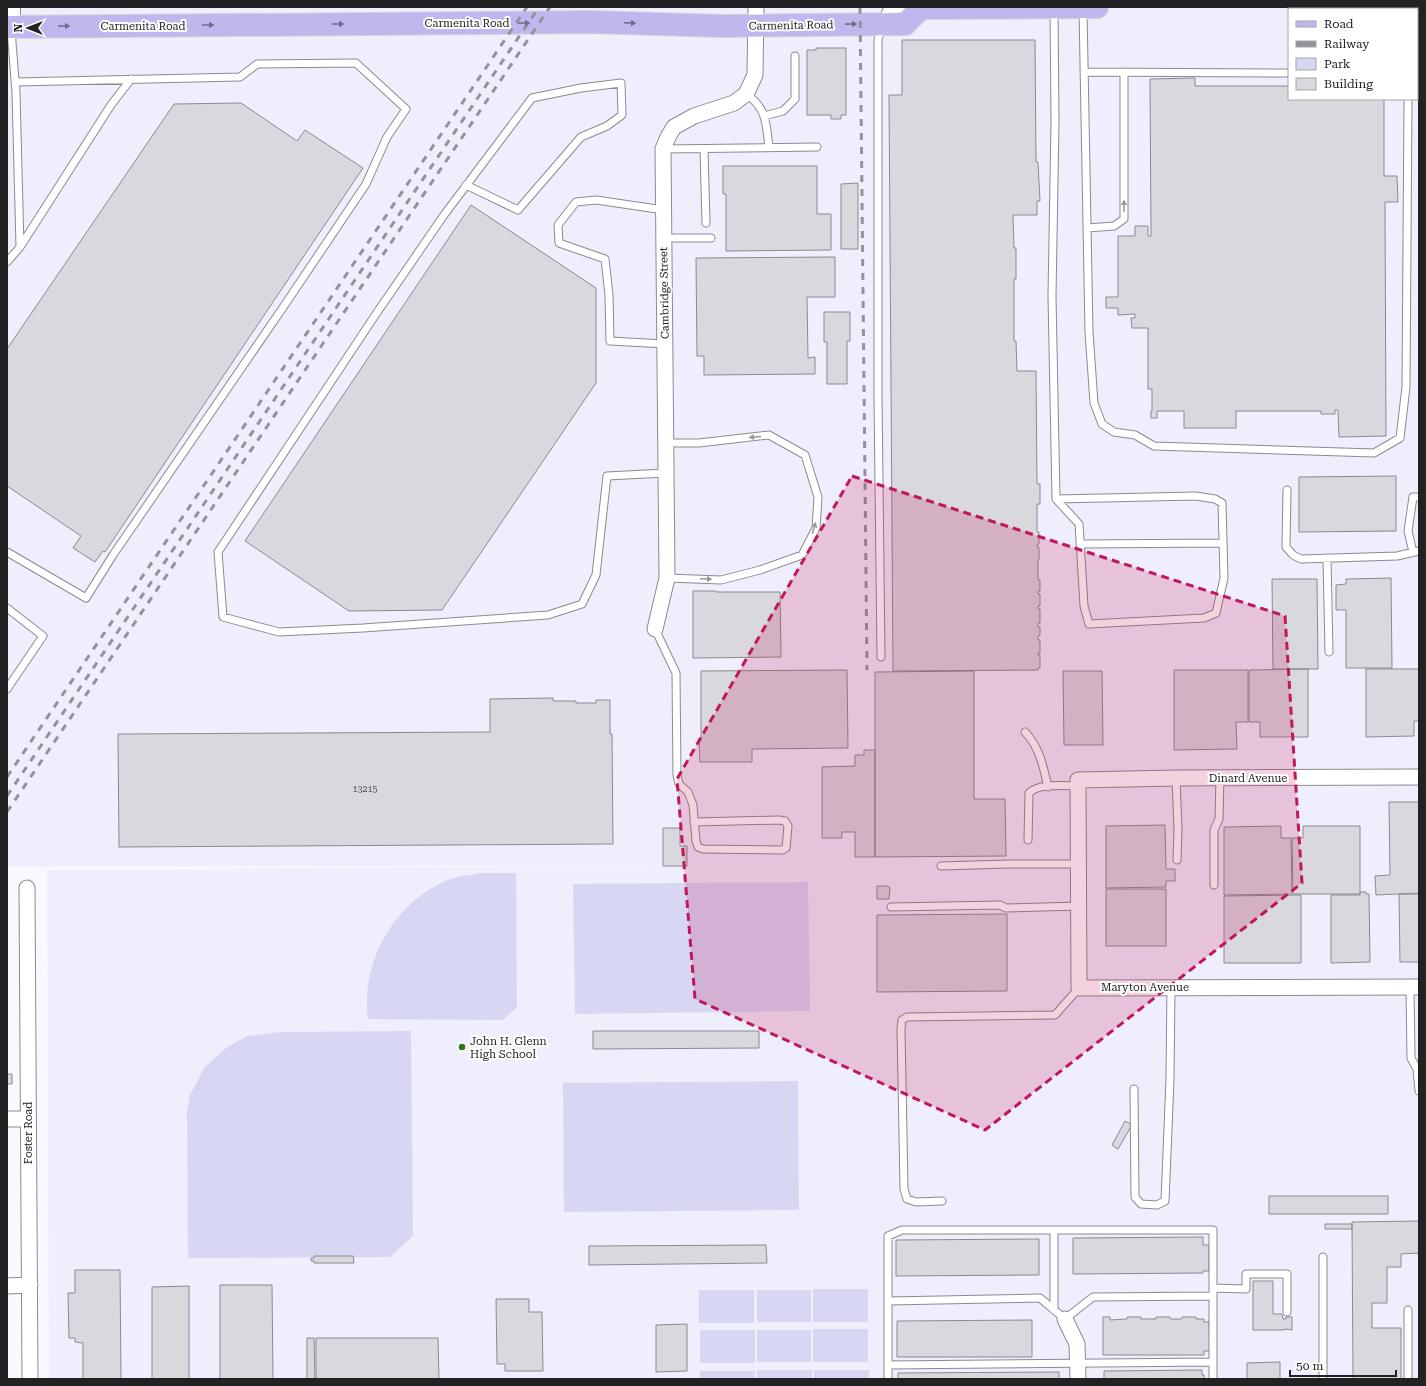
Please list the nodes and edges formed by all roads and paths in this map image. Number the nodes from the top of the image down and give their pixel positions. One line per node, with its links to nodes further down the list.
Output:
1 (1054, 7): 2 (main road, Carmenita Road); 4 (main road, Carmenita Road); 34 (lane)
2 (1083, 7): 3 (main road, Carmenita Road); 9 (lane)
3 (1097, 7)
4 (918, 8): 7 (main road, Carmenita Road)
5 (756, 16): 6 (main road, Carmenita Road, one-way to 5); 7 (main road, Carmenita Road, one-way to 7); 14 (street)
6 (10, 20): 13 (lane)
7 (883, 24): 44 (lane)
8 (795, 56): 16 (lane)
9 (1084, 72): 10 (lane); 24 (lane)
10 (1124, 72): 11 (lane); 24 (lane, one-way to 10)
11 (1288, 73)
12 (131, 80): 13 (lane); 27 (lane); 38 (lane)
13 (15, 82): 27 (lane)
14 (746, 94): 16 (lane); 19 (street, Cambridge Street)
15 (1408, 100): 24 (lane)
16 (764, 116): 17 (lane)
17 (769, 147): 18 (lane); 20 (lane)
18 (817, 147)
19 (663, 149): 20 (lane); 22 (street, Cambridge Street)
20 (704, 149): 23 (lane)
21 (466, 185): 21 (lane); 31 (lane)
22 (664, 210): 25 (street, Cambridge Street); 29 (lane)
23 (706, 223)
24 (1087, 228)
25 (664, 238): 26 (lane); 29 (street, Cambridge Street)
26 (711, 238)
27 (20, 247): 28 (lane)
28 (7, 262)
29 (665, 344): 30 (street, Cambridge Street)
30 (666, 443): 31 (street, Cambridge Street); 40 (lane, one-way to 30)
31 (666, 473): 40 (street, Cambridge Street)
32 (1287, 490): 39 (lane)
33 (1419, 497): 37 (lane)
34 (1056, 499): 35 (lane); 36 (lane)
35 (1223, 543): 36 (lane); 36 (lane)
36 (1080, 544)
37 (1416, 551): 39 (lane)
38 (7, 552)
39 (1327, 558): 43 (lane)
40 (666, 578): 42 (street, Cambridge Street)
41 (7, 608): 45 (lane)
42 (655, 629): 52 (lane)
43 (1329, 652)
44 (881, 657)
45 (7, 689)
46 (1026, 732): 51 (lane)
47 (1419, 777): 49 (street, Dinard Avenue)
48 (1176, 778): 49 (street, Dinard Avenue); 50 (street, Dinard Avenue); 54 (lane)
49 (1220, 778): 57 (lane)
50 (1078, 783): 51 (lane); 55 (street)
51 (1048, 786): 53 (lane)
52 (694, 822): 52 (lane)
53 (1028, 840)
54 (1177, 860)
55 (1078, 864): 56 (lane); 60 (street)
56 (941, 866)
57 (1214, 885)
58 (26, 888): 67 (street, Foster Road)
59 (891, 906): 60 (lane)
60 (1079, 906): 63 (street)
61 (1171, 987): 62 (street, Maryton Avenue); 63 (street, Maryton Avenue); 64 (lane)
62 (1415, 987): 65 (lane)
63 (1079, 988): 68 (lane)
64 (1134, 1089)
65 (1419, 1091)
66 (7, 1119): 67 (street)
67 (28, 1119): 71 (street, Foster Road)
68 (942, 1201)
69 (1054, 1230): 73 (lane); 75 (lane); 78 (lane)
70 (1323, 1257): 86 (lane)
71 (30, 1285): 72 (street); 82 (street, Foster Road)
72 (7, 1286)
73 (1213, 1288): 74 (lane); 77 (lane)
74 (1213, 1296): 78 (lane); 79 (lane)
75 (888, 1301): 78 (lane); 81 (lane)
76 (1408, 1310): 87 (lane)
77 (1288, 1312)
78 (1060, 1314): 80 (street)
79 (1213, 1362): 80 (lane); 85 (lane)
80 (1078, 1363): 81 (lane); 84 (street)
81 (888, 1365): 83 (lane)
82 (30, 1379)
83 (888, 1379)
84 (1078, 1379)
85 (1213, 1379)
86 (1323, 1379)
87 (1408, 1379)

